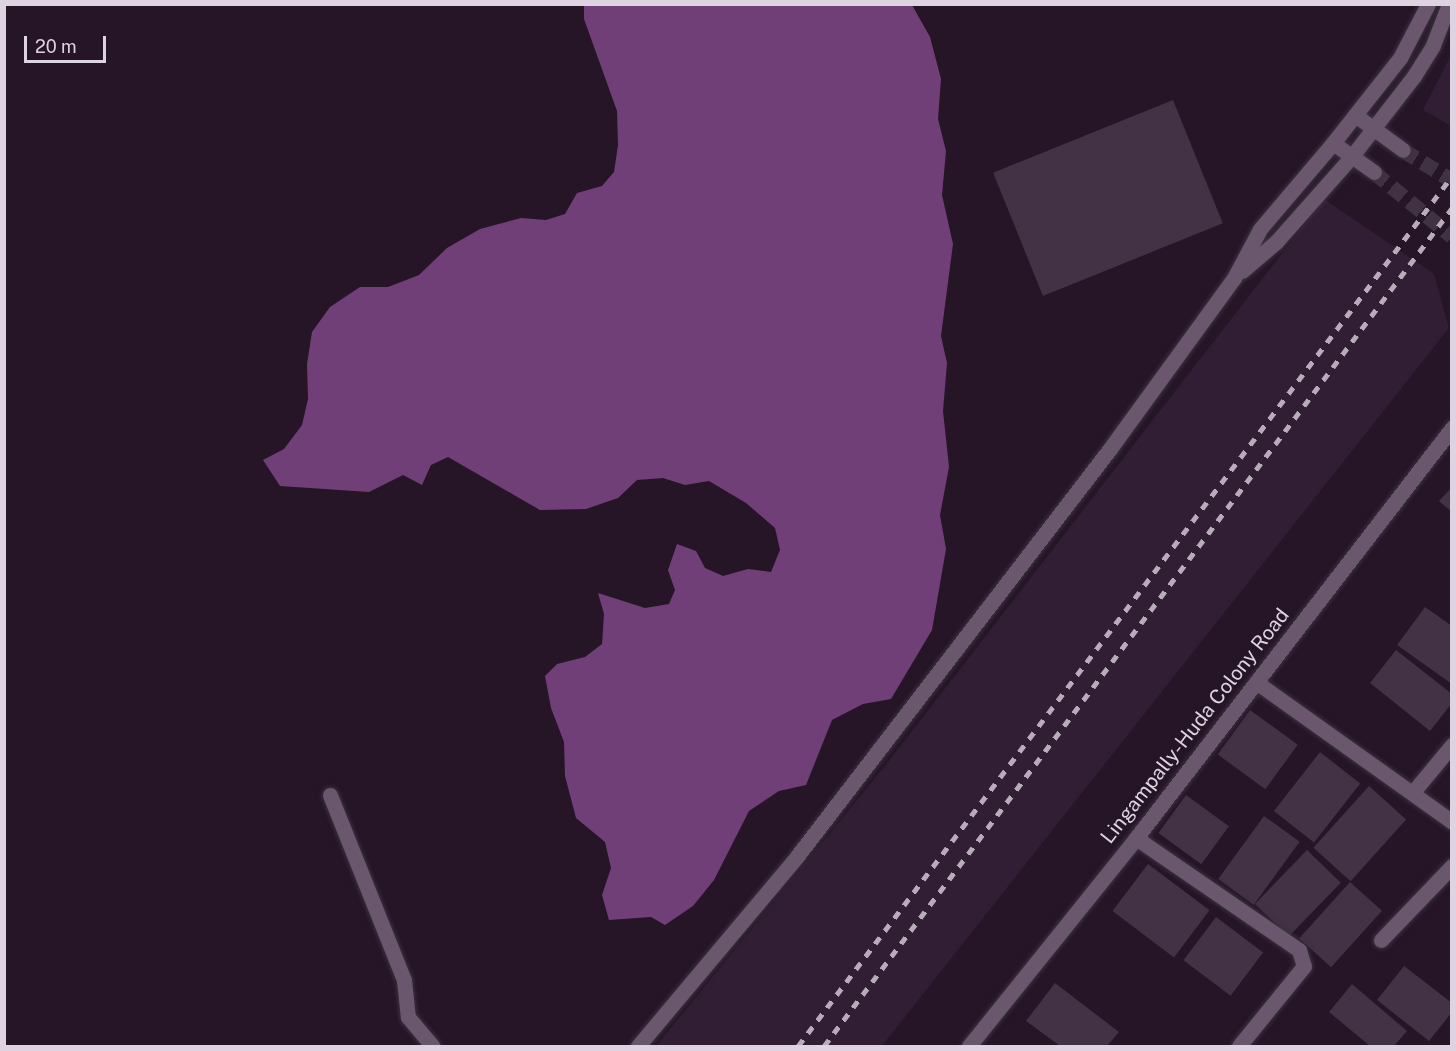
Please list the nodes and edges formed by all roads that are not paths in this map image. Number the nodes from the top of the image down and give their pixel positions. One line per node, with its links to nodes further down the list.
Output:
1 (1428, 4): 3 (street)
2 (1449, 4): 4 (street)
3 (1355, 115): 4 (street); 5 (street)
4 (1375, 129): 6 (street); 7 (street)
5 (1333, 143): 7 (street); 9 (street)
6 (1402, 150)
7 (1352, 156): 8 (street); 9 (street)
8 (1374, 172)
9 (1234, 278): 20 (street)
10 (1452, 428): 11 (street, Lingampally-Huda Colony Road)
11 (1256, 682): 13 (street); 16 (street, Lingampally-Huda Colony Road)
12 (1452, 745): 13 (street)
13 (1413, 792): 15 (street)
14 (330, 795): 19 (street)
15 (1452, 822)
16 (1136, 838): 21 (street, Lingampally-Huda Colony Road); 22 (street)
17 (1452, 866): 18 (street)
18 (1381, 940)
19 (432, 1047)
20 (638, 1047)
21 (969, 1047)
22 (1239, 1047)

